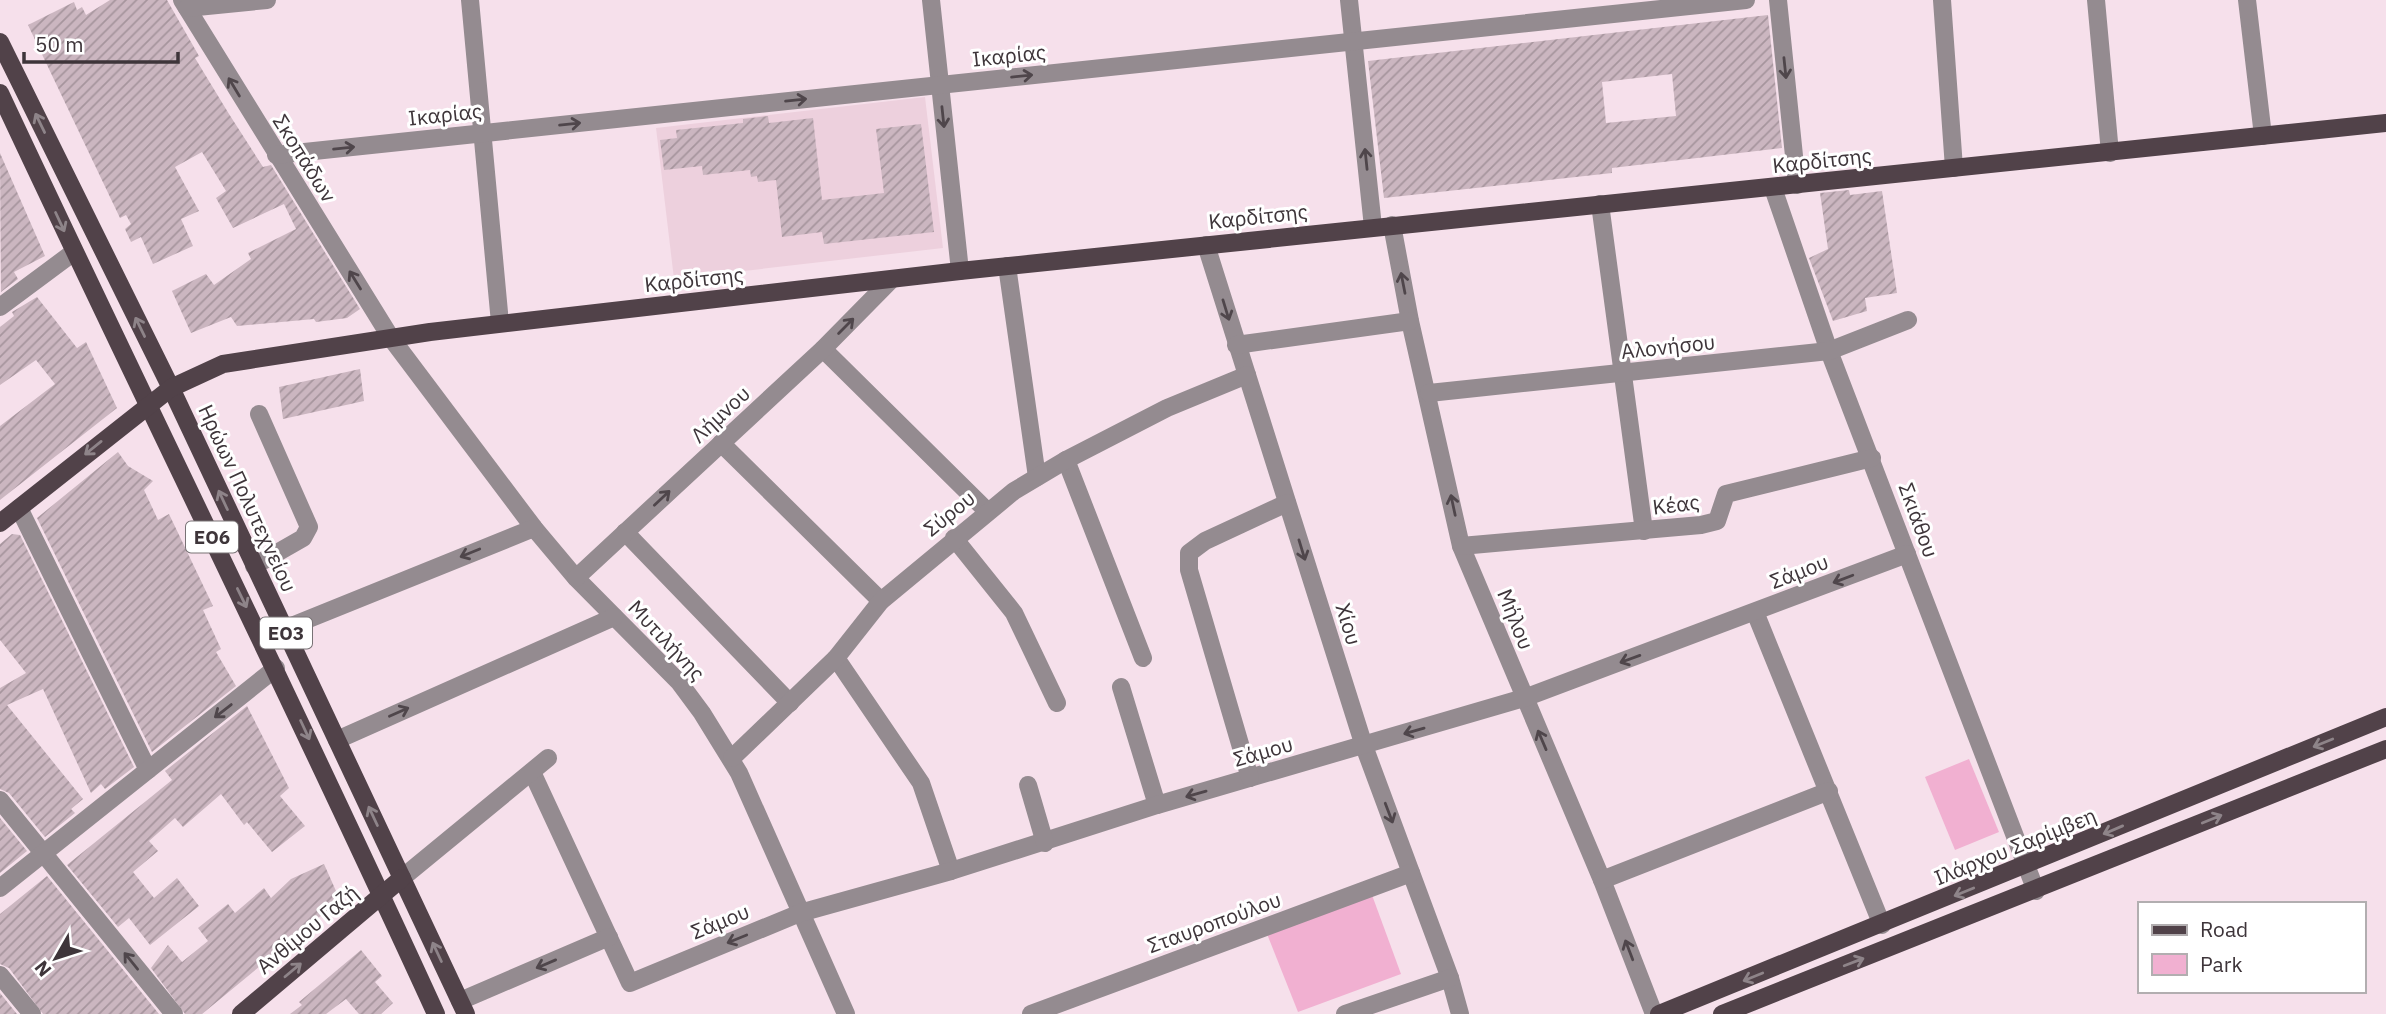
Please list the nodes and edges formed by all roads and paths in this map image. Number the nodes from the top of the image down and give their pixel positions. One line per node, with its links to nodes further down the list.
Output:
1 (267, 0): 10 (street)
2 (470, 0): 16 (street)
3 (931, 0): 13 (street)
4 (1349, 0): 11 (street)
5 (1746, 0): 11 (street, Ικαρίας)
6 (1778, 0): 21 (street, one-way to 21)
7 (1942, 0): 20 (street)
8 (2096, 0): 18 (street)
9 (2247, 0): 17 (street)
10 (184, 4): 19 (street, Σκοπάδων, one-way to 10)
11 (1353, 41): 13 (street, Ικαρίας, one-way to 11); 25 (street, one-way to 11)
12 (0, 42): 41 (main road, Ηρώων Πολυτεχνείου / ΕΟ3, one-way to 12)
13 (940, 85): 16 (street, Ικαρίας, one-way to 13); 29 (street, one-way to 29)
14 (0, 93): 27 (main road, one-way to 27)
15 (2386, 123): 17 (main road, Καρδίτσης)
16 (484, 133): 19 (street, Ικαρίας, one-way to 16); 34 (street)
17 (2263, 136): 18 (main road, Καρδίτσης)
18 (2110, 153): 20 (main road, Καρδίτσης)
19 (276, 155): 35 (street, Σκοπάδων, one-way to 19)
20 (1954, 168): 21 (main road, Καρδίτσης)
21 (1797, 185): 22 (main road, Καρδίτσης)
22 (1773, 188): 23 (main road, Καρδίτσης); 38 (street, Σκιάθου)
23 (1600, 204): 24 (main road, Καρδίτσης); 39 (street)
24 (1392, 225): 25 (main road, Καρδίτσης); 33 (street, Μήλου, one-way to 24)
25 (1373, 227): 26 (main road, Καρδίτσης)
26 (1206, 245): 28 (main road, Καρδίτσης); 36 (street, Χίου, one-way to 36)
27 (74, 252): 31 (street); 43 (main road)
28 (1007, 266): 29 (main road, Καρδίτσης); 48 (street)
29 (960, 271): 30 (main road, Καρδίτσης)
30 (891, 280): 34 (main road, Καρδίτσης); 37 (street, Λήμνου, one-way to 30)
31 (0, 307)
32 (1908, 320): 38 (street, Αλονήσου)
33 (1410, 321): 36 (street); 42 (street, Μήλου)
34 (500, 323): 35 (main road, Καρδίτσης)
35 (391, 338): 41 (main road, Καρδίτσης); 53 (street, Μυτιλήνης)
36 (1236, 345): 40 (street, Χίου)
37 (823, 349): 45 (street, Λήμνου); 51 (street)
38 (1829, 351): 39 (street, Αλονήσου); 46 (street, Σκιάθου)
39 (1625, 374): 42 (street, Αλονήσου); 54 (street)
40 (1247, 375): 47 (street, Σύρου); 49 (street, Χίου)
41 (171, 388): 43 (main road, Καρδίτσης); 59 (main road, Ηρώων Πολυτεχνείου / ΕΟ3, one-way to 41)
42 (1429, 393): 57 (street, Μήλου, one-way to 42)
43 (147, 405): 50 (main road, Καρδίτσης, one-way to 50); 67 (main road, ΕΟ6, one-way to 67)
44 (259, 414): 59 (street)
45 (721, 443): 55 (street, Λήμνου, one-way to 45); 61 (street)
46 (1872, 458): 54 (street, Κέας); 58 (street, Σκιάθου)
47 (1066, 460): 48 (street, Σύρου); 65 (street)
48 (1037, 477): 51 (street, Σύρου)
49 (1287, 503): 74 (street, Χίου, one-way to 74); 80 (street)
50 (19, 508): 52 (main road, Καρδίτσης); 78 (street)
51 (987, 511): 56 (street, Σύρου)
52 (0, 523)
53 (534, 528): 60 (street, Μυτιλήνης); 64 (street, one-way to 64)
54 (1644, 531): 57 (street, Κέας)
55 (625, 532): 60 (street, Λήμνου); 70 (street)
56 (954, 538): 61 (street, Σύρου); 71 (street)
57 (1461, 546): 69 (street, Μήλου)
58 (1906, 554): 62 (street, Σάμου, one-way to 62); 87 (street, Σκιάθου)
59 (254, 566): 64 (main road, Ηρώων Πολυτεχνείου / ΕΟ3)
60 (576, 578): 63 (street, Μυτιλήνης)
61 (881, 601): 66 (street, Σύρου)
62 (1755, 612): 69 (street, Σάμου, one-way to 69); 82 (street)
63 (614, 617): 73 (street, one-way to 63); 77 (street, Μυτιλήνης)
64 (284, 629): 73 (main road, Ηρώων Πολυτεχνείου / ΕΟ3)
65 (1143, 657)
66 (836, 658): 70 (street, Σύρου); 88 (street)
67 (276, 668): 78 (street, one-way to 78); 94 (main road, ΕΟ6, one-way to 94)
68 (1121, 687): 84 (street)
69 (1524, 698): 74 (street, Σάμου, one-way to 74); 91 (street, Μήλου, one-way to 69)
70 (790, 703): 77 (street, Σύρου)
71 (1057, 703)
72 (2386, 717): 87 (main road, Ιλάρχου Σαρίμβεη, one-way to 87)
73 (337, 740): 90 (main road, Ηρώων Πολυτεχνείου / ΕΟ3, one-way to 73)
74 (1364, 746): 80 (street, Σάμου); 89 (street, Χίου, one-way to 89)
75 (2386, 749): 93 (main road, one-way to 75)
76 (548, 758): 79 (street)
77 (732, 758): 95 (street, Μυτιλήνης)
78 (148, 770): 86 (street)
79 (531, 772): 90 (street); 97 (street)
80 (1250, 778): 84 (street, Σάμου, one-way to 84)
81 (1028, 785): 85 (street)
82 (1829, 792): 91 (street); 96 (street)
83 (0, 800): 86 (street)
84 (1157, 805): 85 (street, Σάμου)
85 (1045, 843): 88 (street, Σάμου)
86 (44, 853): 92 (street); 102 (street, one-way to 86)
87 (2027, 866): 93 (street, Σκιάθου); 96 (main road, Ιλάρχου Σαρίμβεη, one-way to 96)
88 (951, 871): 95 (street, Σάμου)
89 (1411, 873): 99 (street, Χίου); 106 (street, Σταυροπούλου)
90 (402, 878): 94 (main road, Ανθίμου Γαζή); 100 (main road, Ηρώων Πολυτεχνείου, one-way to 90)
91 (1602, 880): 109 (street, Μήλου, one-way to 91)
92 (0, 888)
93 (2036, 891): 111 (main road, one-way to 93)
94 (382, 895): 103 (main road, Ανθίμου Γαζή, one-way to 94); 104 (main road, ΕΟ6)
95 (800, 913): 97 (street, Σάμου, one-way to 97); 105 (street, Μυτιλήνης)
96 (1882, 925): 110 (main road, Ιλάρχου Σαρίμβεη, one-way to 110)
97 (609, 937): 100 (street, one-way to 100)
98 (0, 975): 101 (street)
99 (1450, 978): 107 (street); 108 (street, Χίου)
100 (463, 1007)
101 (32, 1014)
102 (174, 1014)
103 (241, 1014)
104 (436, 1014)
105 (846, 1014)
106 (1031, 1014)
107 (1345, 1014)
108 (1460, 1014)
109 (1654, 1014)
110 (1660, 1014)
111 (1722, 1014)

